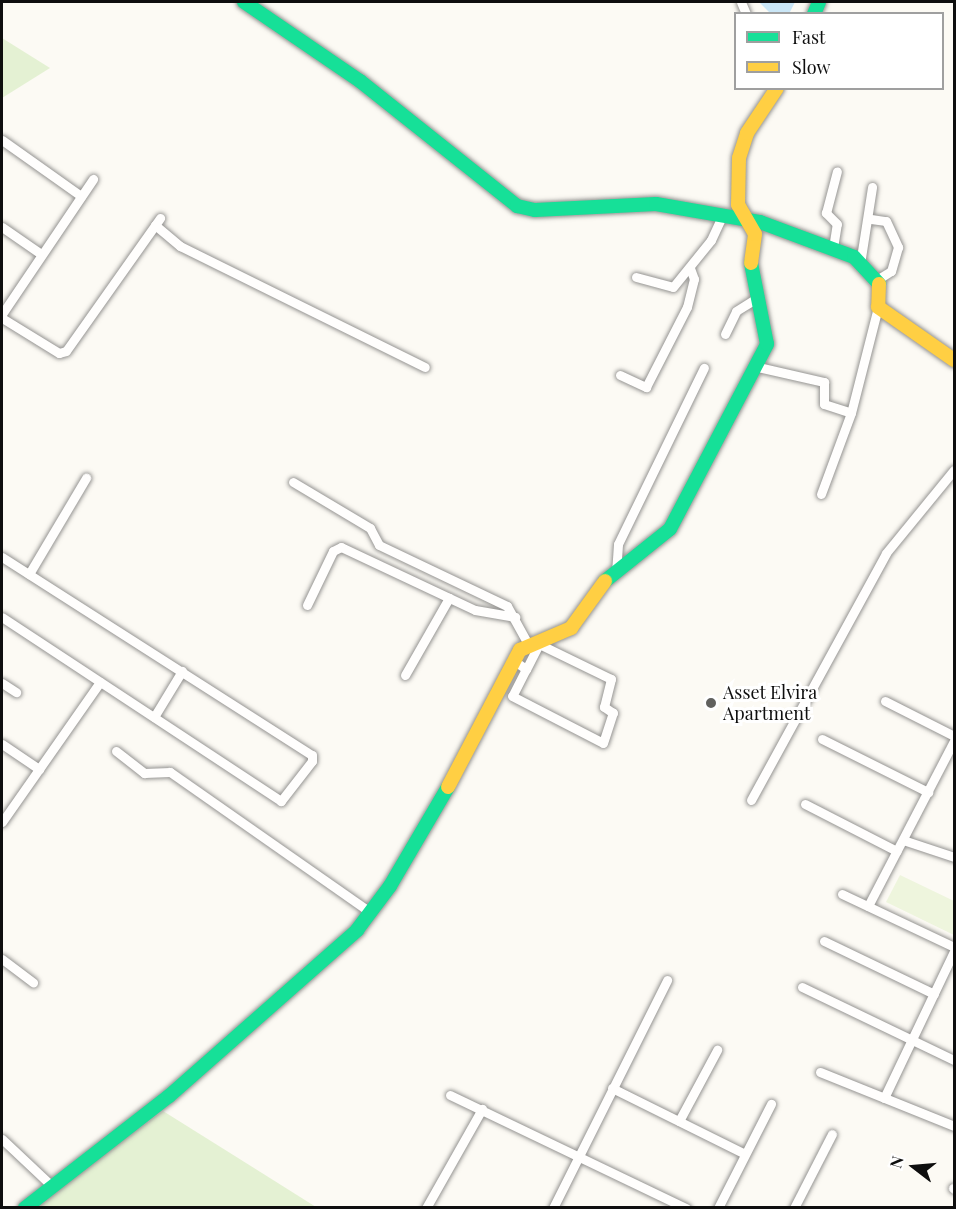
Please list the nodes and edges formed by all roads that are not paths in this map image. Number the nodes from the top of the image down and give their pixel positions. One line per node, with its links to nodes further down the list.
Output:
1 (243, 2): 8 (street)
2 (771, 92): 10 (street)
3 (2, 140): 7 (street)
4 (837, 171): 12 (street)
5 (93, 178): 7 (street)
6 (872, 187): 9 (street)
7 (81, 196): 13 (street)
8 (723, 214): 10 (street); 15 (street)
9 (871, 219): 14 (street); 17 (street)
10 (750, 220): 12 (street); 18 (street)
11 (2, 226): 13 (street)
12 (833, 248): 14 (street)
13 (41, 254): 20 (street)
14 (860, 264): 17 (street)
15 (690, 268): 16 (street); 26 (street)
16 (636, 277)
17 (875, 281): 19 (street)
18 (754, 298): 21 (street); 24 (street)
19 (878, 307): 22 (street); 27 (street)
20 (2, 316): 23 (street)
21 (725, 334)
22 (954, 360)
23 (424, 367)
24 (758, 367): 27 (street); 33 (street)
25 (704, 368): 33 (street)
26 (620, 375)
27 (851, 413): 31 (street)
28 (954, 470): 56 (street)
29 (86, 478): 34 (street)
30 (293, 482): 38 (street)
31 (820, 494)
32 (2, 557): 34 (street)
33 (616, 573): 39 (street)
34 (29, 574): 42 (street)
35 (449, 598): 36 (street); 38 (street); 43 (street)
36 (307, 605)
37 (2, 616): 44 (street)
38 (515, 617): 39 (street)
39 (528, 644): 40 (street)
40 (513, 660): 41 (street); 64 (street)
41 (526, 669): 41 (street)
42 (182, 671): 48 (street); 48 (street)
43 (405, 675)
44 (100, 682): 48 (street); 54 (street)
45 (2, 683): 46 (street)
46 (16, 692)
47 (885, 701): 49 (street)
48 (154, 717)
49 (954, 736)
50 (822, 739): 55 (street)
51 (954, 741): 55 (street)
52 (2, 744): 54 (street)
53 (116, 752): 64 (street)
54 (39, 769): 58 (street)
55 (927, 792): 59 (street)
56 (751, 800)
57 (805, 804): 60 (street)
58 (2, 822)
59 (903, 840): 60 (street); 61 (street)
60 (897, 851): 63 (street)
61 (954, 857)
62 (842, 894): 63 (street)
63 (868, 906): 66 (street)
64 (370, 912): 87 (street)
65 (824, 941): 71 (street)
66 (954, 949): 71 (street)
67 (2, 959): 69 (street)
68 (667, 980): 76 (street)
69 (33, 982)
70 (802, 987): 72 (street)
71 (934, 994): 72 (street)
72 (911, 1041): 74 (street); 78 (street)
73 (717, 1050): 81 (street)
74 (954, 1060)
75 (820, 1072): 78 (street)
76 (612, 1088): 81 (street); 85 (street)
77 (450, 1095): 80 (street)
78 (884, 1098): 82 (street)
79 (771, 1104): 86 (street)
80 (482, 1109): 85 (street); 90 (street)
81 (679, 1121): 86 (street)
82 (954, 1126)
83 (832, 1134): 93 (street)
84 (2, 1139): 87 (street)
85 (578, 1154): 88 (street); 91 (street)
86 (745, 1154): 92 (street)
87 (53, 1187): 89 (street)
88 (558, 1206)
89 (25, 1208)
90 (426, 1208)
91 (686, 1208)
92 (718, 1208)
93 (794, 1208)

